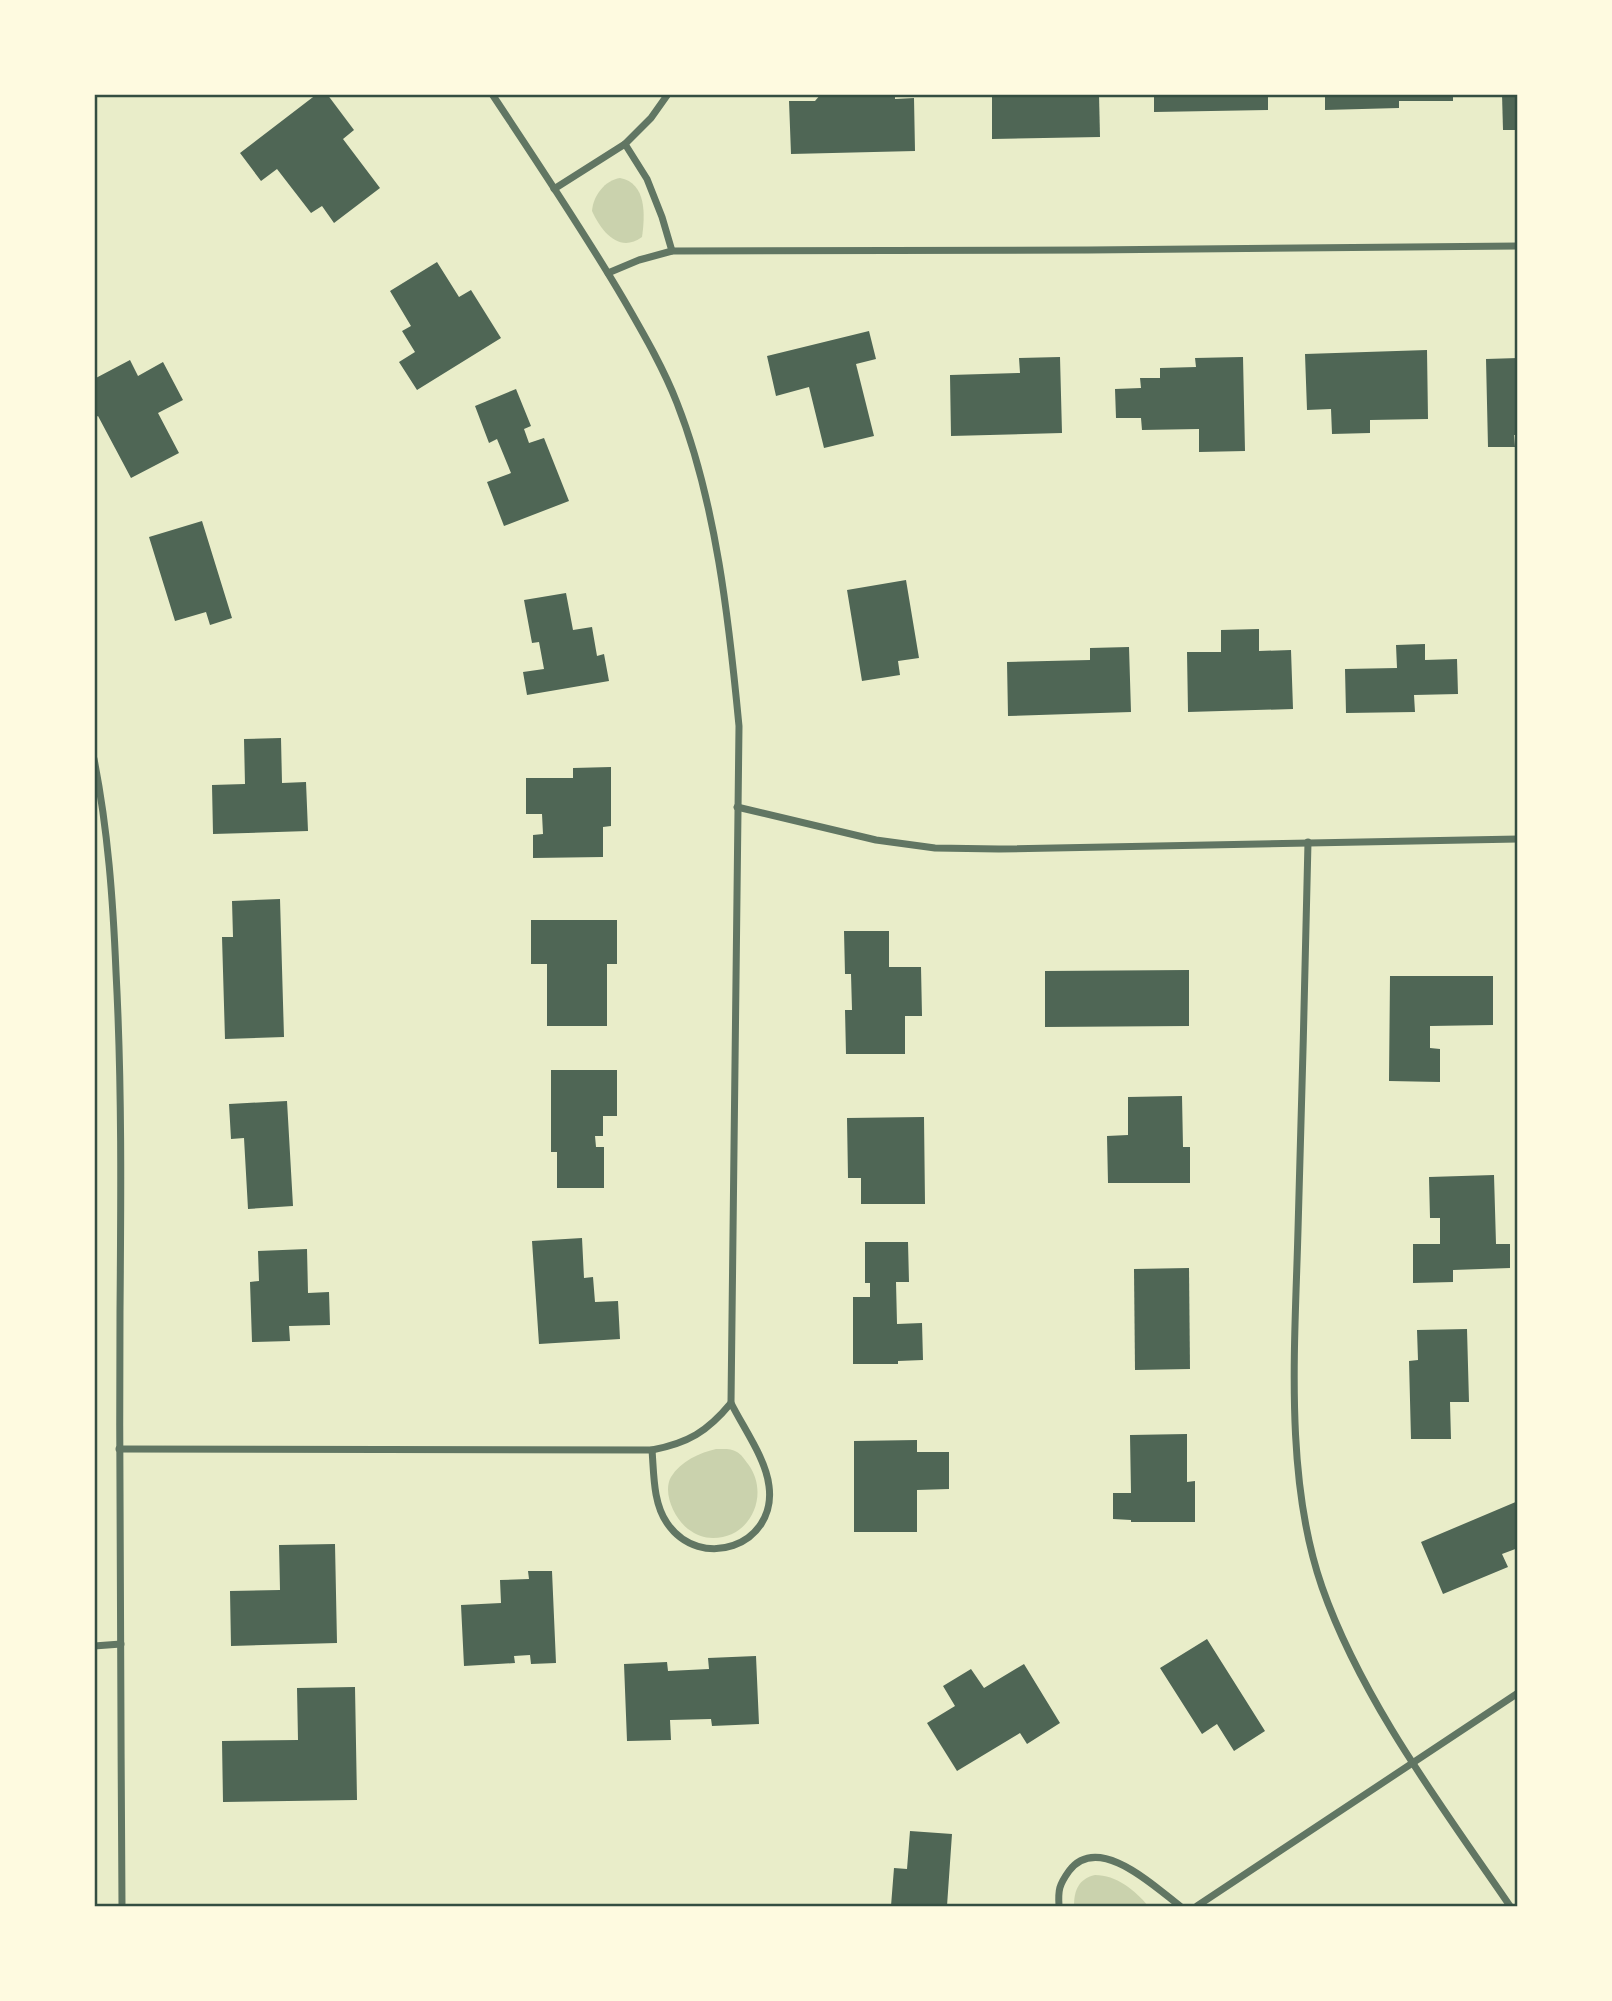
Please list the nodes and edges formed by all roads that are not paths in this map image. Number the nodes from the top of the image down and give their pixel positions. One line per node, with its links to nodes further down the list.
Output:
1 (492, 94): 4 (street)
2 (668, 94): 3 (street)
3 (625, 144): 4 (street); 6 (street)
4 (554, 189): 7 (street)
5 (1517, 246): 6 (street)
6 (672, 251): 7 (street)
7 (608, 273): 9 (street)
8 (94, 759): 13 (street)
9 (737, 807): 11 (street); 12 (street)
10 (1517, 839): 11 (street)
11 (1308, 842): 18 (street)
12 (731, 1404): 14 (street); 14 (street)
13 (119, 1449): 14 (street); 15 (street)
14 (652, 1450)
15 (121, 1644): 16 (street); 19 (street)
16 (94, 1646)
17 (1517, 1693): 18 (street)
18 (1413, 1762): 22 (street); 23 (street)
19 (122, 1906)
20 (1059, 1906): 21 (street)
21 (1180, 1906)
22 (1197, 1906)
23 (1510, 1906)

